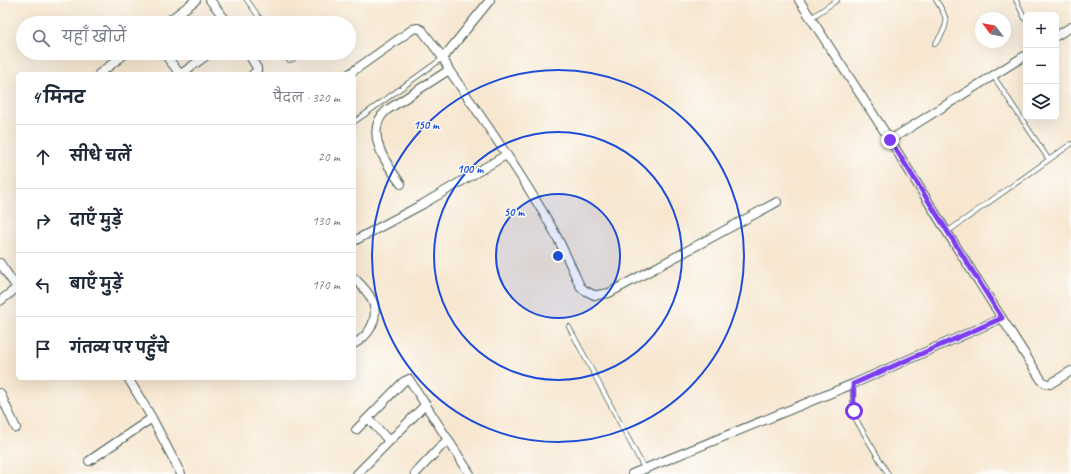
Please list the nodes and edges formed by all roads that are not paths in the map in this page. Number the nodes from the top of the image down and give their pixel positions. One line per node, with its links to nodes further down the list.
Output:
1 (196, 0): 10 (street)
2 (210, 0): 11 (street)
3 (247, 0): 12 (lane)
4 (490, 0): 18 (street)
5 (799, 0): 13 (street)
6 (837, 0): 13 (lane)
7 (936, 0): 16 (lane)
8 (1016, 0): 9 (lane)
9 (1023, 15)
10 (175, 16)
11 (223, 16)
12 (258, 16)
13 (810, 18): 31 (street)
14 (1071, 27): 15 (street)
15 (1059, 34)
16 (935, 44)
17 (1023, 57): 29 (street)
18 (443, 58): 23 (street); 28 (street); 30 (lane)
19 (117, 60): 24 (street)
20 (169, 60): 25 (street)
21 (200, 60): 26 (street)
22 (252, 60): 27 (street)
23 (449, 70): 33 (street); 35 (street)
24 (102, 72)
25 (178, 72)
26 (183, 72)
27 (255, 72)
28 (352, 72)
29 (994, 76): 31 (street); 34 (lane)
30 (356, 121)
31 (890, 140): 37 (street)
32 (1071, 144): 34 (lane)
33 (506, 155): 36 (street); 38 (street)
34 (1050, 160): 37 (lane)
35 (401, 184)
36 (776, 202)
37 (946, 232): 44 (street)
38 (356, 240)
39 (0, 263): 41 (street)
40 (356, 280): 46 (street)
41 (16, 285)
42 (16, 289): 43 (street)
43 (0, 301)
44 (1002, 318): 47 (street); 49 (street)
45 (568, 327): 59 (lane)
46 (356, 342)
47 (1071, 371)
48 (129, 380): 52 (street)
49 (853, 384): 59 (street); 65 (lane)
50 (0, 393): 54 (street)
51 (426, 404): 53 (street); 56 (street); 57 (street)
52 (152, 418): 58 (street); 61 (street)
53 (368, 418): 55 (street); 57 (street)
54 (16, 428)
55 (356, 430)
56 (448, 439): 60 (street); 63 (street)
57 (389, 441): 62 (street)
58 (89, 461)
59 (644, 468): 64 (street)
60 (417, 473)
61 (181, 474)
62 (357, 474)
63 (470, 474)
64 (632, 474)
65 (888, 474)

